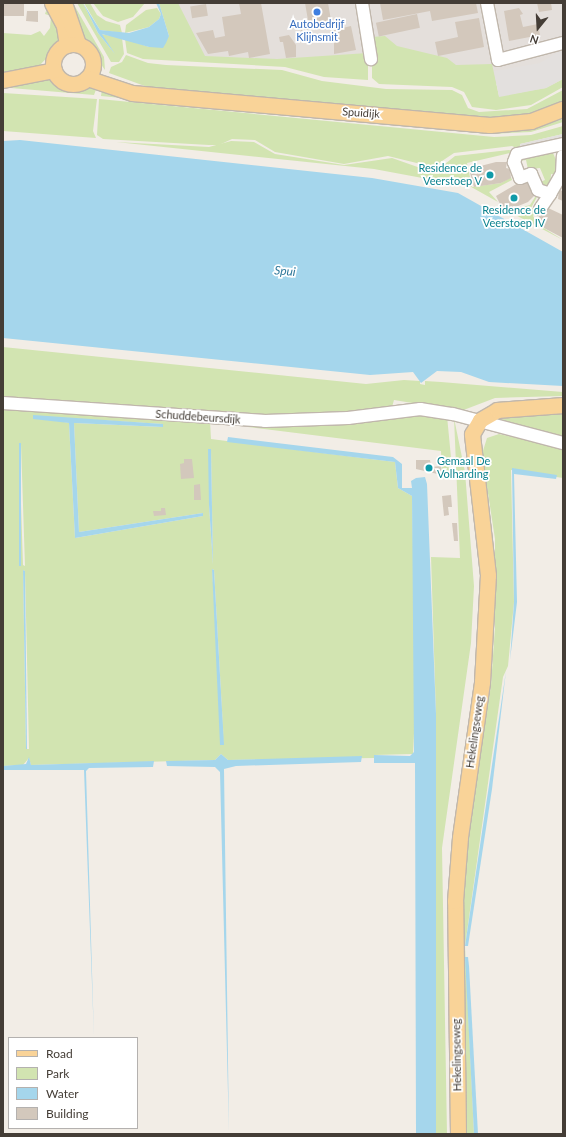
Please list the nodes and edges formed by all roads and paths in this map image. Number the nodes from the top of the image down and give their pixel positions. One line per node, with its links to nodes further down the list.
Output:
1 (52, 3): 6 (main road)
2 (64, 3): 6 (main road)
3 (362, 3): 7 (street)
4 (487, 3): 5 (street)
5 (563, 43)
6 (72, 44): 8 (main road); 9 (main road)
7 (371, 59)
8 (54, 70): 9 (main road); 10 (main road)
9 (90, 72): 11 (main road, Spuidijk)
10 (3, 80)
11 (563, 109)
12 (563, 144): 14 (street)
13 (563, 156): 14 (street)
14 (550, 194): 15 (street)
15 (540, 209)
16 (3, 404): 18 (street, Schuddebeursdijk)
17 (563, 405): 18 (main road)
18 (477, 423): 19 (street); 20 (main road, Hekelingseweg)
19 (563, 444)
20 (458, 1134)

